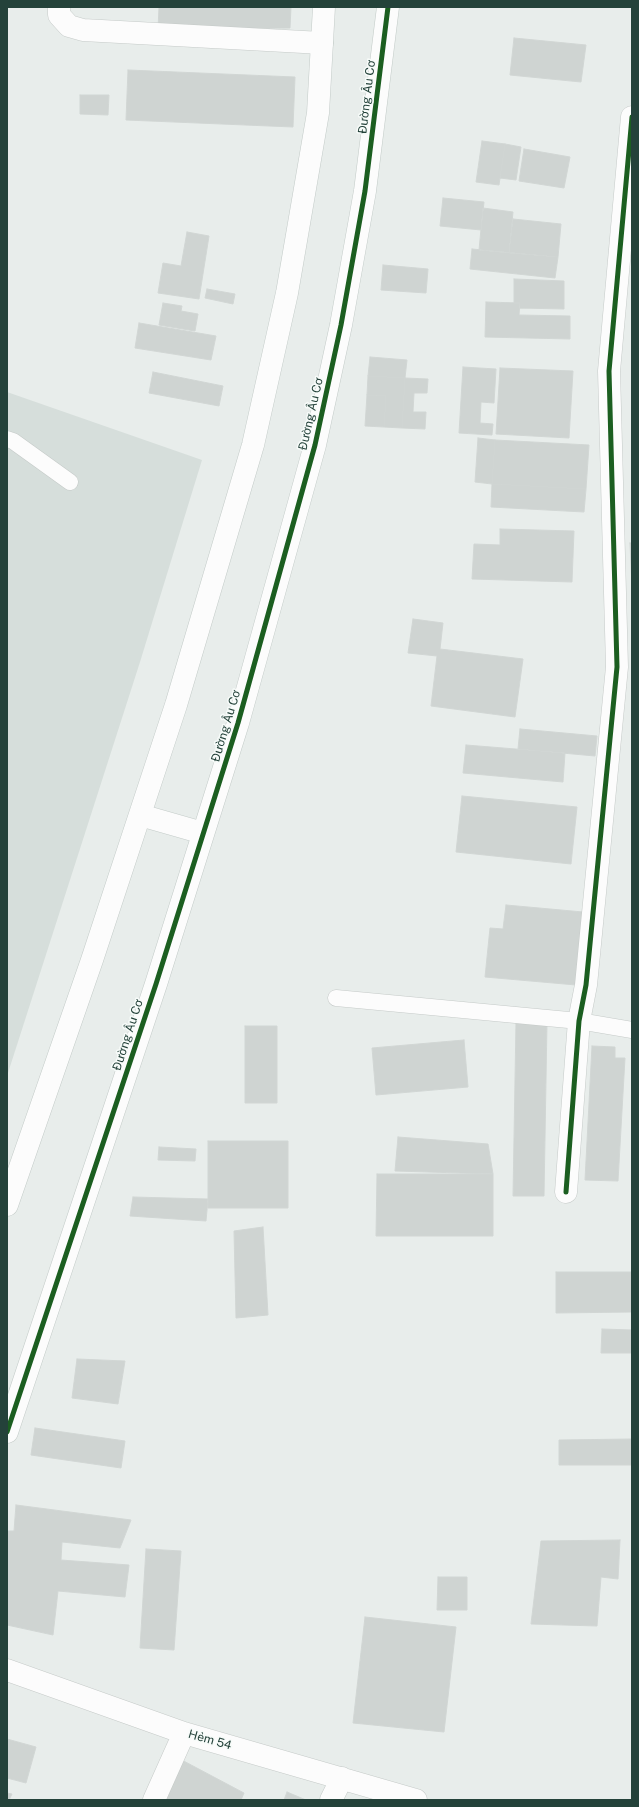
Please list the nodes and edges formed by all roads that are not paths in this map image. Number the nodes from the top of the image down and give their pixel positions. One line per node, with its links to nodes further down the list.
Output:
1 (59, 7): 4 (street)
2 (324, 7): 4 (street)
3 (388, 7): 10 (street, Đường Âu Cơ)
4 (322, 42): 9 (street)
5 (632, 117): 8 (street)
6 (7, 439): 7 (lane)
7 (70, 482)
8 (625, 667): 12 (street)
9 (140, 815): 10 (street); 15 (street)
10 (203, 833): 16 (street, Đường Âu Cơ)
11 (336, 998): 12 (lane)
12 (579, 1021): 13 (lane); 14 (street)
13 (632, 1030)
14 (566, 1192)
15 (7, 1205)
16 (7, 1432)
17 (7, 1670): 18 (street, Hẻm 54)
18 (184, 1733): 19 (street, Hẻm 54); 20 (street)
19 (342, 1778): 21 (street); 22 (street, Hẻm 54)
20 (154, 1800)
21 (331, 1800)
22 (416, 1800)

